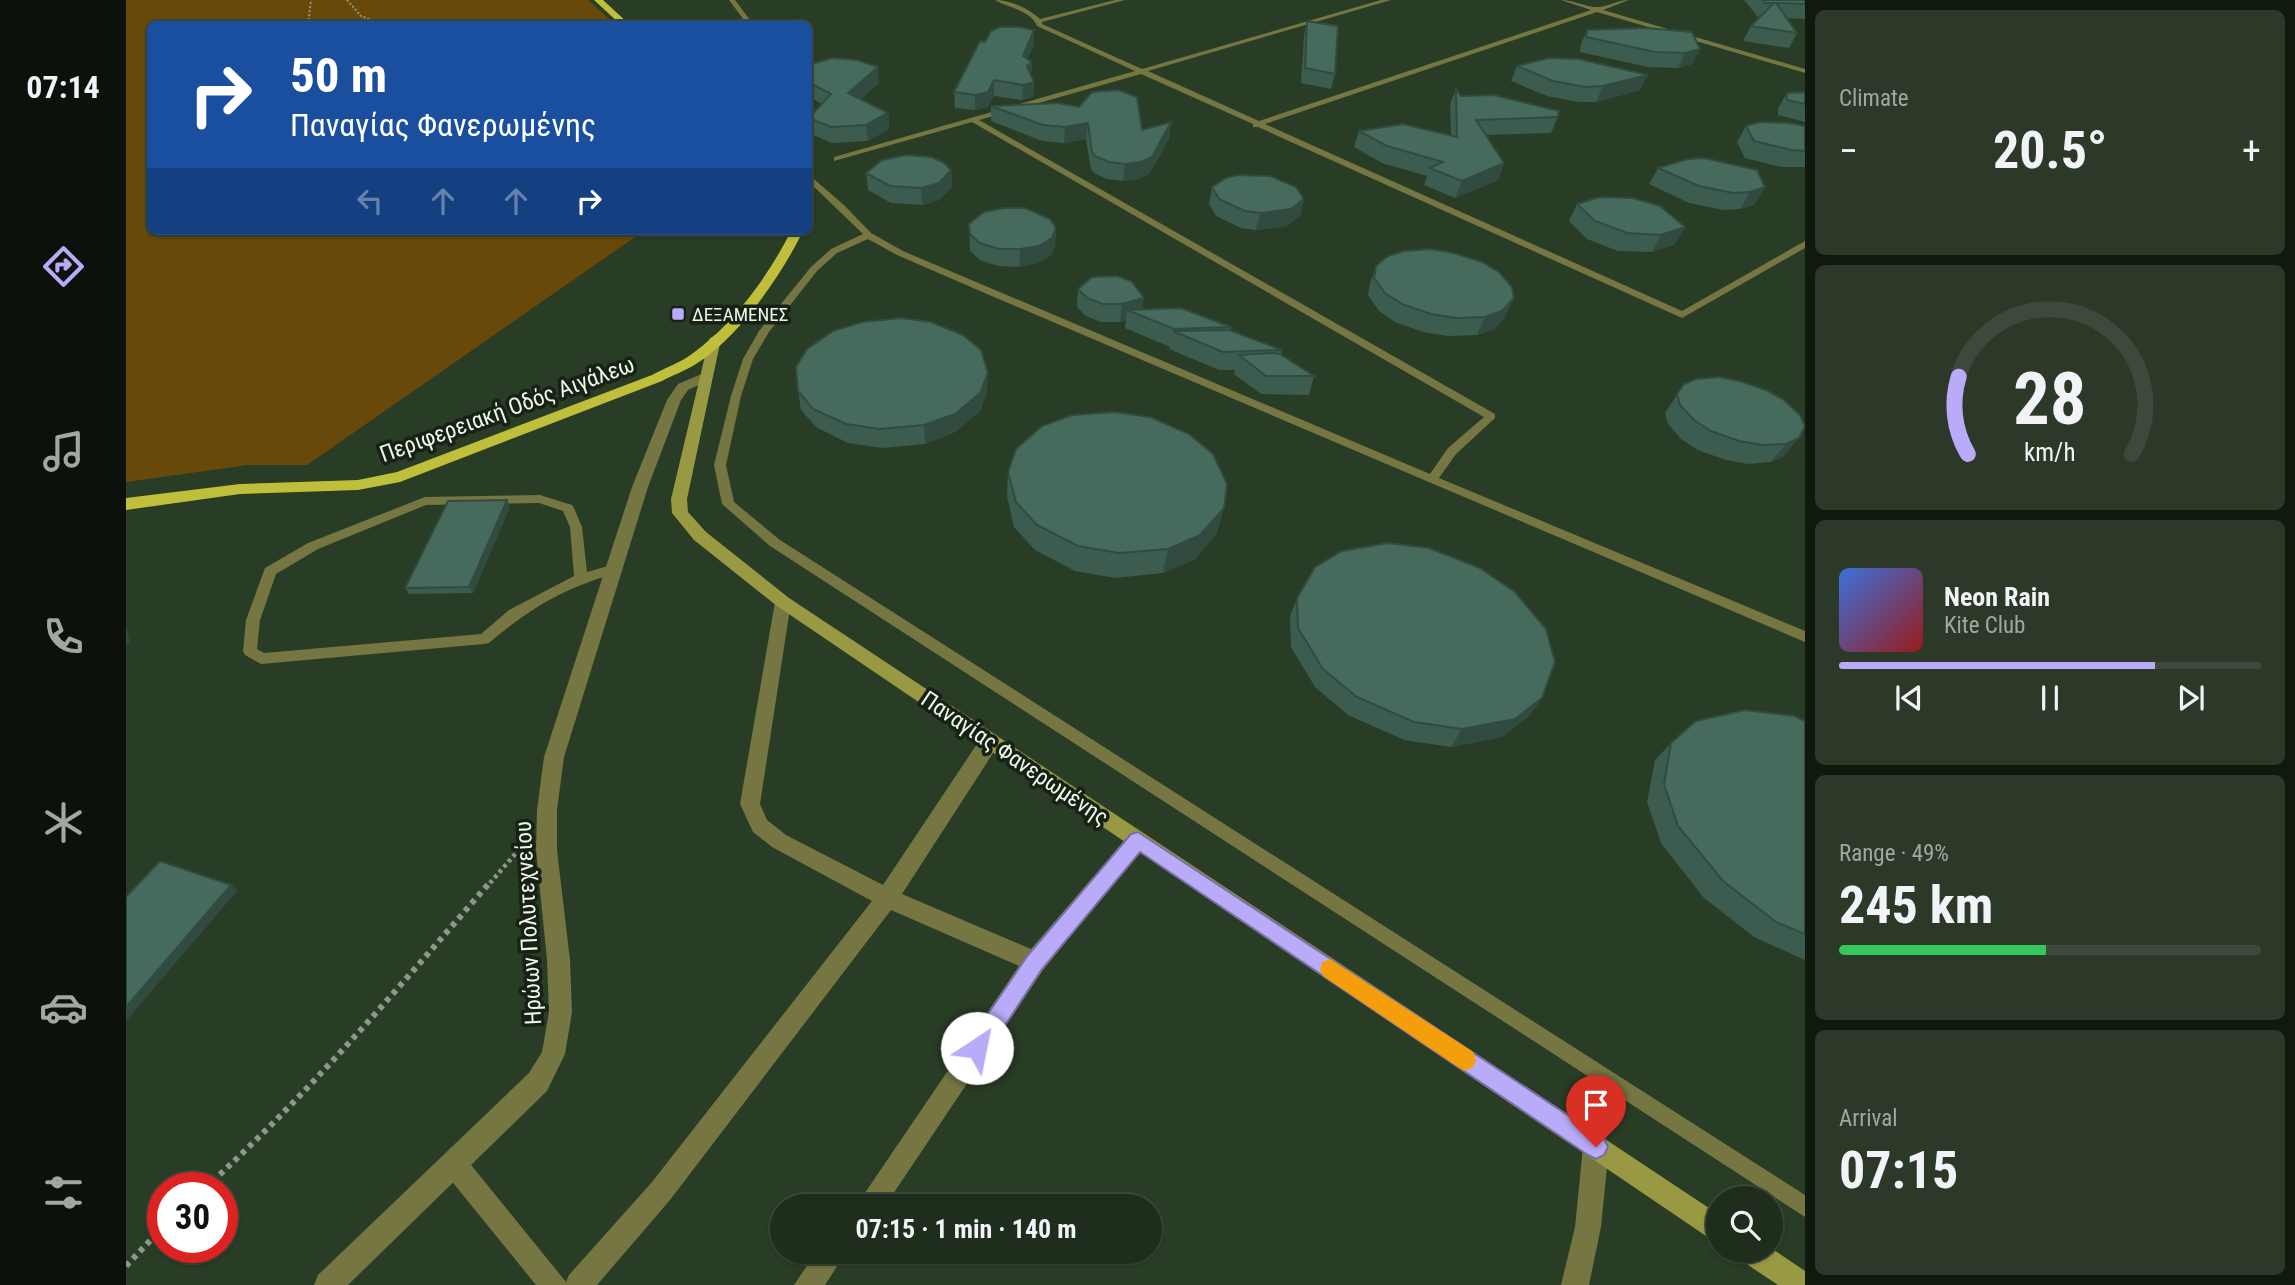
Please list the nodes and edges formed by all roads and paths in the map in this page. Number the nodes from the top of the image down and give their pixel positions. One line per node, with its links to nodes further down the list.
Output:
1 (311, 0): 12 (path)
2 (347, 0): 13 (path)
3 (599, 0): 14 (highway)
4 (732, 0): 15 (lane)
5 (998, 0): 11 (lane)
6 (1122, 0): 11 (lane)
7 (1388, 0): 18 (lane)
8 (1564, 0): 10 (lane)
9 (1626, 0): 10 (lane)
10 (1597, 10): 17 (lane); 21 (lane)
11 (1039, 20): 18 (lane)
12 (308, 21)
13 (374, 21)
14 (622, 21)
15 (748, 21)
16 (1805, 60): 17 (lane)
17 (1789, 66): 19 (lane)
18 (1139, 71): 20 (lane); 21 (lane)
19 (1805, 71)
20 (973, 120): 22 (lane); 29 (lane)
21 (1256, 125): 26 (lane)
22 (837, 159)
23 (812, 180): 25 (lane)
24 (795, 235): 27 (highway, Περιφερειακή Οδός Αιγάλεω)
25 (868, 235): 29 (lane); 44 (lane)
26 (1805, 244)
27 (715, 339): 28 (main road, Παναγίας Φανερωμένης); 30 (highway, Περιφερειακή Οδός Αιγάλεω)
28 (704, 377): 31 (street, Ηρώων Πολυτεχνείου); 33 (main road, Παναγίας Φανερωμένης)
29 (1433, 478): 34 (lane)
30 (126, 504)
31 (615, 569): 32 (lane); 36 (street, Ηρώων Πολυτεχνείου)
32 (581, 578): 32 (lane)
33 (783, 602): 35 (main road, Παναγίας Φανερωμένης); 38 (street)
34 (1805, 637)
35 (990, 741): 37 (main road, Παναγίας Φανερωμένης); 38 (street)
36 (547, 821): 41 (street, Ηρώων Πολυτεχνείου); 42 (path)
37 (1138, 840): 39 (street); 40 (main road, Παναγίας Φανερωμένης)
38 (887, 898): 39 (street); 52 (street)
39 (1035, 962): 43 (street)
40 (1596, 1147): 45 (main road, Παναγίας Φανερωμένης); 54 (street)
41 (454, 1164): 50 (street, Ηρώων Πολυτεχνείου); 51 (street)
42 (223, 1172)
43 (878, 1194)
44 (1805, 1207)
45 (1706, 1221)
46 (147, 1244): 49 (path)
47 (1770, 1263): 55 (main road)
48 (824, 1264): 53 (street)
49 (126, 1266)
50 (328, 1285)
51 (554, 1285)
52 (579, 1285)
53 (808, 1285)
54 (1576, 1285)
55 (1802, 1285)

